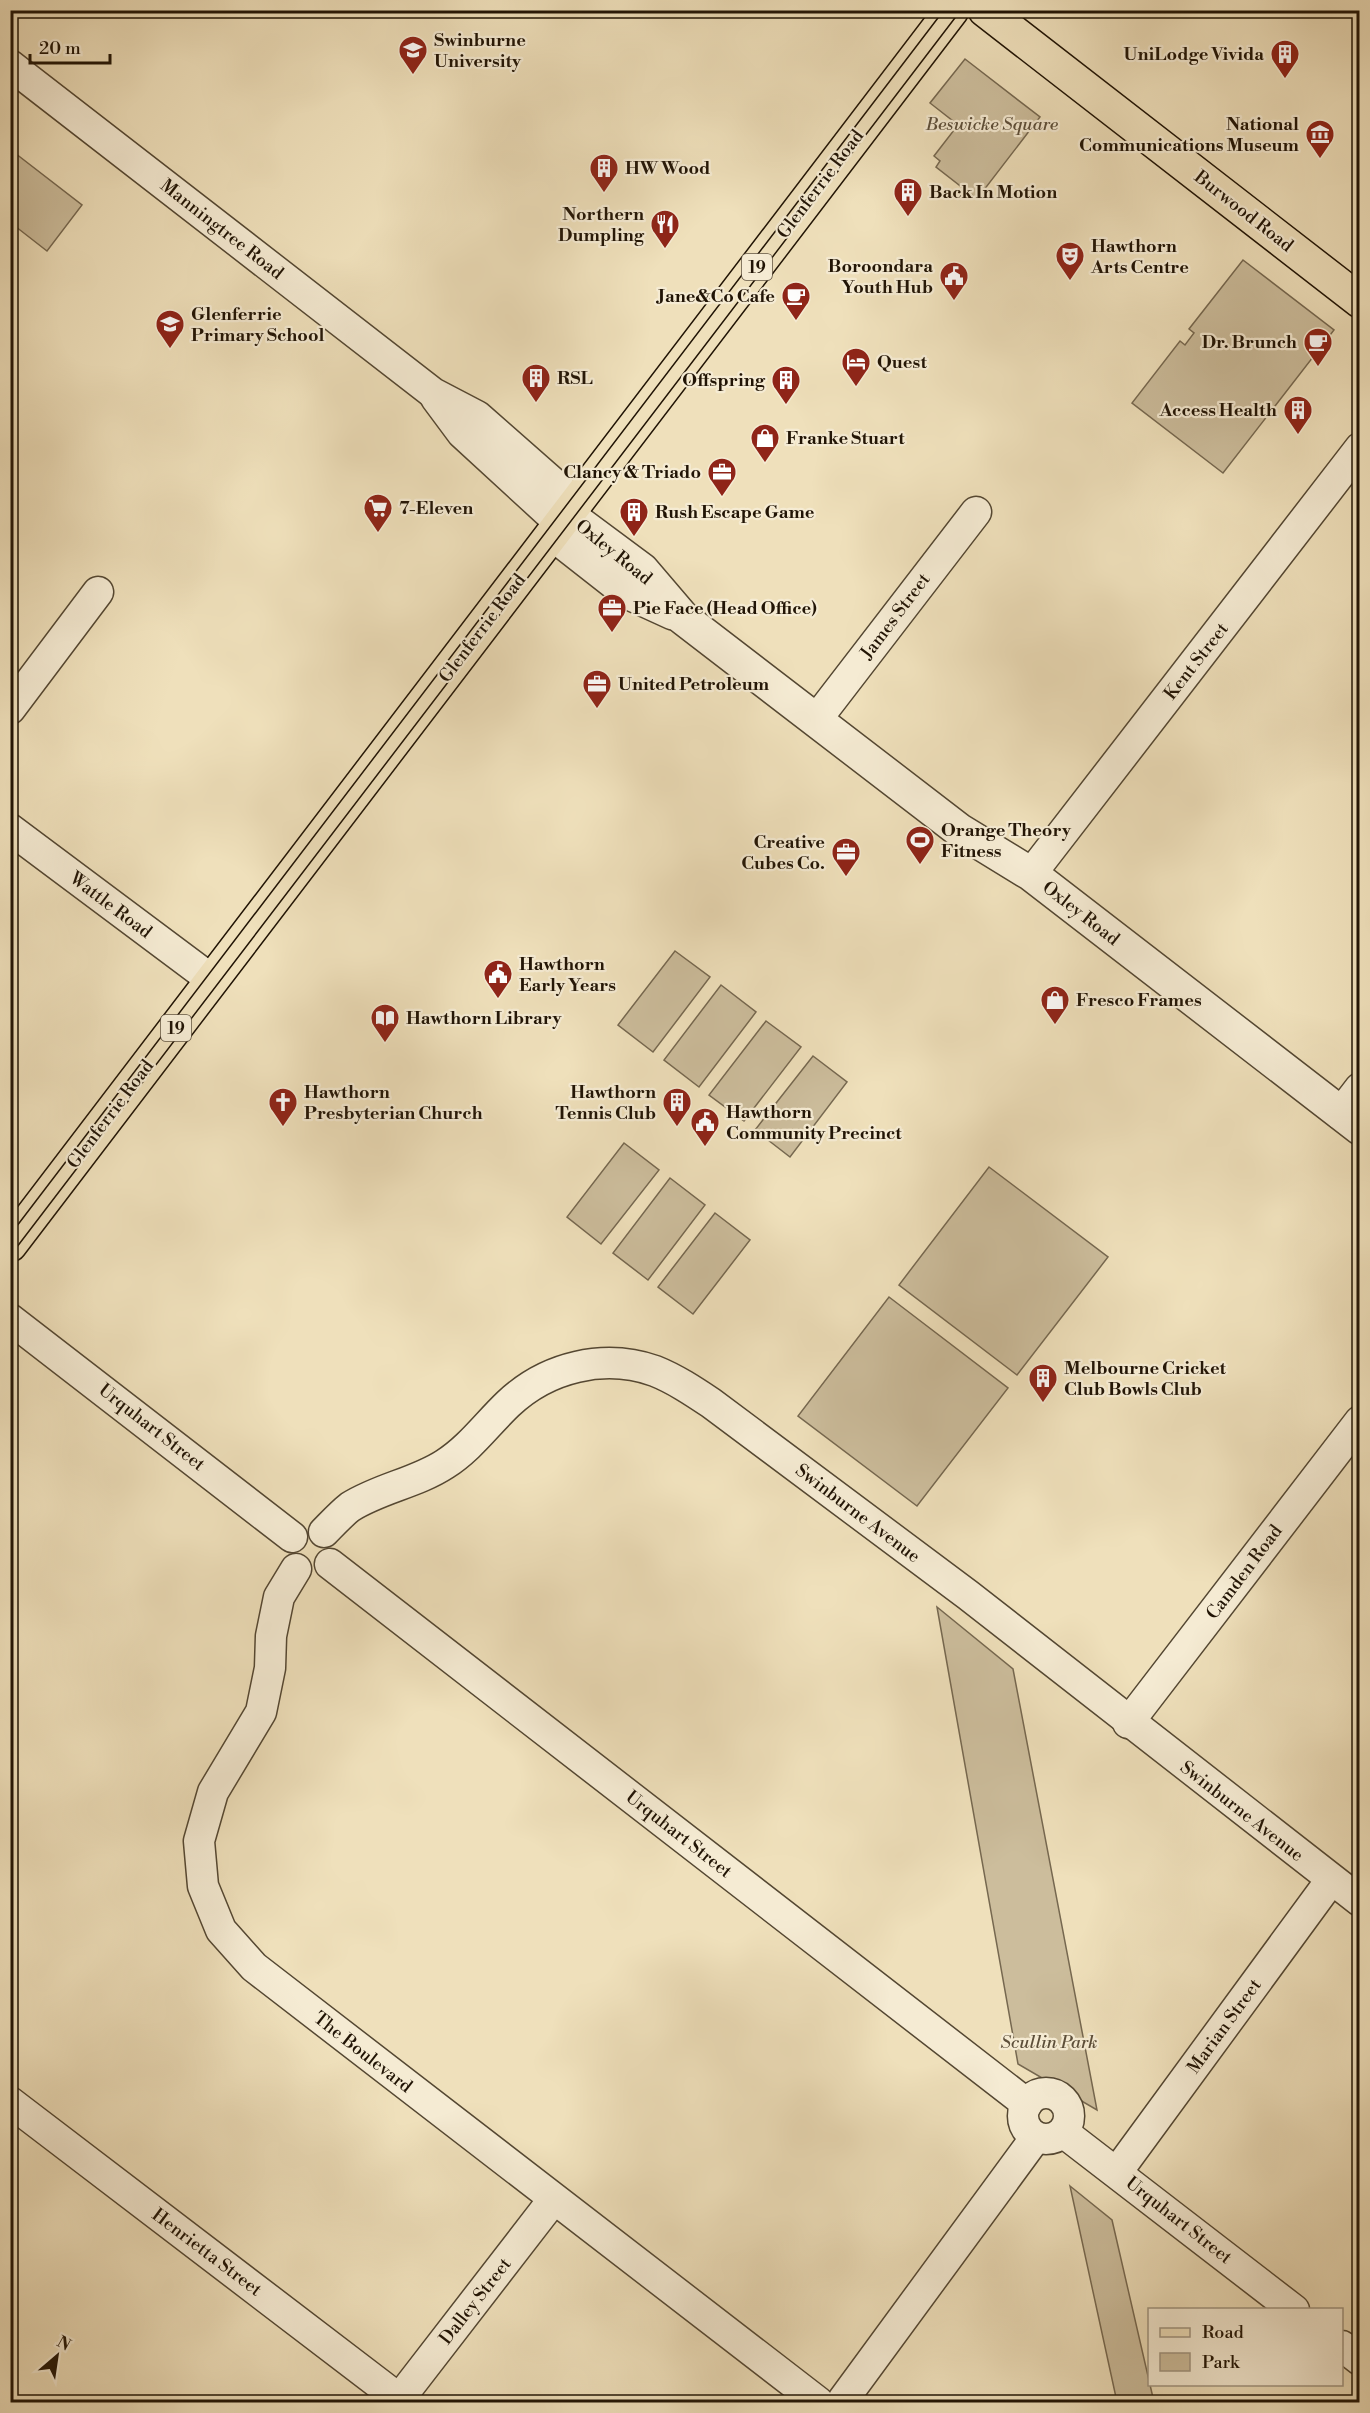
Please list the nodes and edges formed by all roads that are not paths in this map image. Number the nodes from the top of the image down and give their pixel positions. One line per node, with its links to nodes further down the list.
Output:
1 (952, 10): 7 (main road, Glenferrie Road / 19)
2 (985, 10): 4 (main road, Burwood Road)
3 (10, 65): 7 (street, Manningtree Road)
4 (1359, 301)
5 (1359, 448): 12 (street, Kent Street)
6 (976, 512): 10 (street, James Street)
7 (565, 519): 10 (street, Oxley Road); 13 (main road, Glenferrie Road / 19)
8 (98, 592): 9 (street)
9 (10, 709)
10 (816, 720): 12 (street, Oxley Road)
11 (10, 829): 13 (street, Wattle Road)
12 (1031, 874): 14 (street, Oxley Road)
13 (212, 980): 15 (main road, Glenferrie Road / 19)
14 (1353, 1110)
15 (10, 1245)
16 (10, 1319): 19 (street, Urquhart Street)
17 (1359, 1421): 22 (street, Camden Road)
18 (324, 1532): 19 (street); 20 (street); 22 (street, Swinburne Avenue)
19 (292, 1537): 21 (street)
20 (330, 1564): 21 (street); 26 (street, Urquhart Street)
21 (296, 1569): 29 (street, The Boulevard)
22 (1128, 1723): 23 (street, Swinburne Avenue)
23 (1331, 1880): 24 (street, Swinburne Avenue); 28 (street, Marian Street)
24 (1359, 1901)
25 (10, 2103): 33 (street, Henrietta Street)
26 (1027, 2104): 27 (street); 27 (street)
27 (1050, 2134): 28 (street, Urquhart Street); 34 (street)
28 (1117, 2172): 30 (street, Urquhart Street)
29 (553, 2200): 33 (street, Dalley Street); 34 (street, The Boulevard)
30 (1291, 2308)
31 (1343, 2348): 32 (street)
32 (1359, 2360)
33 (400, 2402)
34 (831, 2402)

